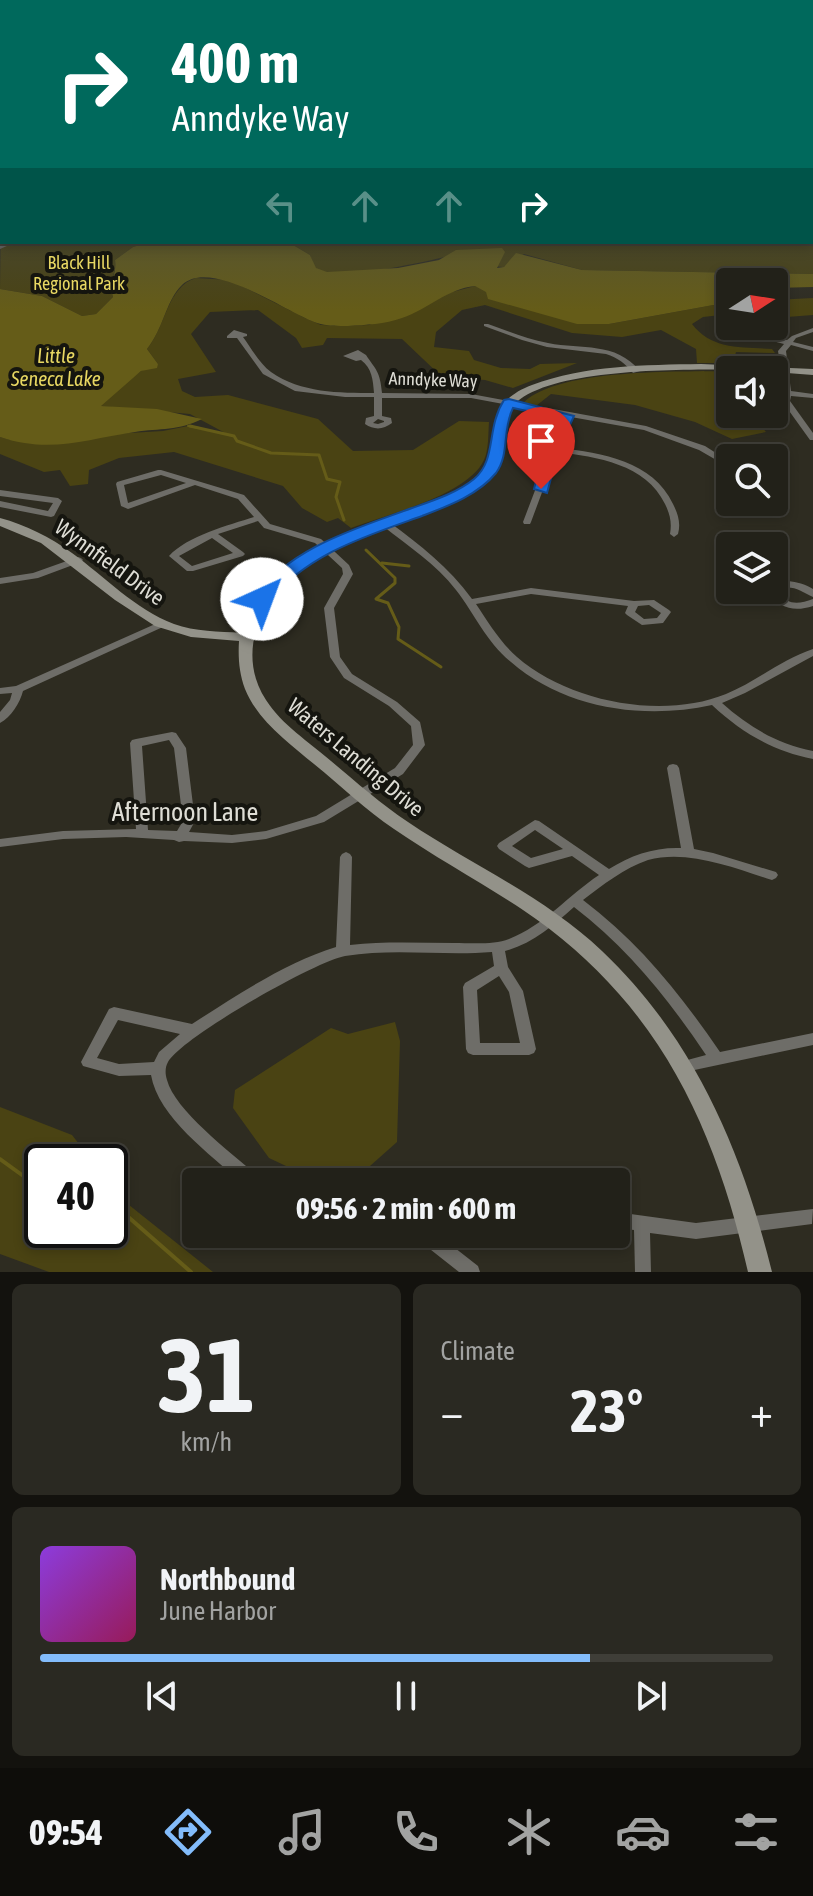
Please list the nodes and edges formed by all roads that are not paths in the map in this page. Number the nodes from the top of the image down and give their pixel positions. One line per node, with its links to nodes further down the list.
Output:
1 (486, 325): 11 (street)
2 (813, 330): 5 (street)
3 (240, 338): 14 (street, Anndyke Way)
4 (777, 340): 5 (street)
5 (788, 343): 6 (street); 7 (street)
6 (813, 349)
7 (783, 356)
8 (362, 357): 14 (street)
9 (788, 369): 12 (street)
10 (716, 370): 11 (street)
11 (636, 371): 16 (street)
12 (813, 372)
13 (788, 393): 15 (street)
14 (376, 394): 16 (street, Anndyke Way); 19 (street)
15 (813, 396)
16 (509, 403): 18 (street, Anndyke Way); 29 (street)
17 (788, 408): 20 (street)
18 (567, 416): 21 (street); 22 (street, Anndyke Way)
19 (378, 417)
20 (813, 438)
21 (551, 449): 28 (street); 31 (street)
22 (716, 459)
23 (196, 482): 23 (street); 26 (street)
24 (0, 493): 25 (street)
25 (0, 504)
26 (260, 518): 30 (street); 32 (street)
27 (0, 522): 33 (street, Wynnfield Drive)
28 (527, 522)
29 (386, 524): 32 (street); 36 (street)
30 (212, 534): 30 (street)
31 (674, 534)
32 (326, 548): 40 (street); 48 (street, Afternoon Lane)
33 (78, 560): 34 (street); 39 (street, Wynnfield Drive)
34 (0, 581)
35 (813, 594): 38 (street)
36 (469, 602): 37 (street); 44 (street)
37 (634, 604)
38 (811, 607)
39 (162, 624): 40 (street, Wynnfield Drive); 42 (street)
40 (245, 637): 48 (street, Waters Landing Drive)
41 (813, 652): 44 (street)
42 (18, 689): 43 (street); 45 (street)
43 (0, 691)
44 (715, 702): 46 (street)
45 (0, 719)
46 (813, 755)
47 (673, 768): 53 (street)
48 (362, 795): 50 (street, Afternoon Lane); 58 (street, Waters Landing Drive)
49 (142, 834): 50 (street, Afternoon Lane); 50 (street); 51 (street, Afternoon Lane)
50 (179, 838)
51 (0, 843)
52 (574, 851): 52 (street); 55 (street)
53 (688, 851): 55 (street); 56 (street)
54 (346, 857): 60 (street)
55 (606, 873): 57 (street)
56 (772, 875)
57 (574, 900): 58 (street); 64 (street)
58 (552, 919): 59 (street); 65 (street, Waters Landing Drive)
59 (498, 947): 60 (street); 61 (street)
60 (343, 951): 62 (street)
61 (501, 968): 61 (street)
62 (195, 1031): 66 (street); 66 (street)
63 (813, 1039): 64 (street)
64 (716, 1058): 65 (street)
65 (685, 1066): 71 (street, Waters Landing Drive)
66 (158, 1068): 67 (street)
67 (237, 1168)
68 (813, 1216): 71 (street)
69 (630, 1222): 70 (street)
70 (642, 1224): 71 (street); 74 (street)
71 (750, 1225): 75 (street, Waters Landing Drive)
72 (442, 1248): 73 (street)
73 (472, 1272)
74 (643, 1272)
75 (760, 1272)

